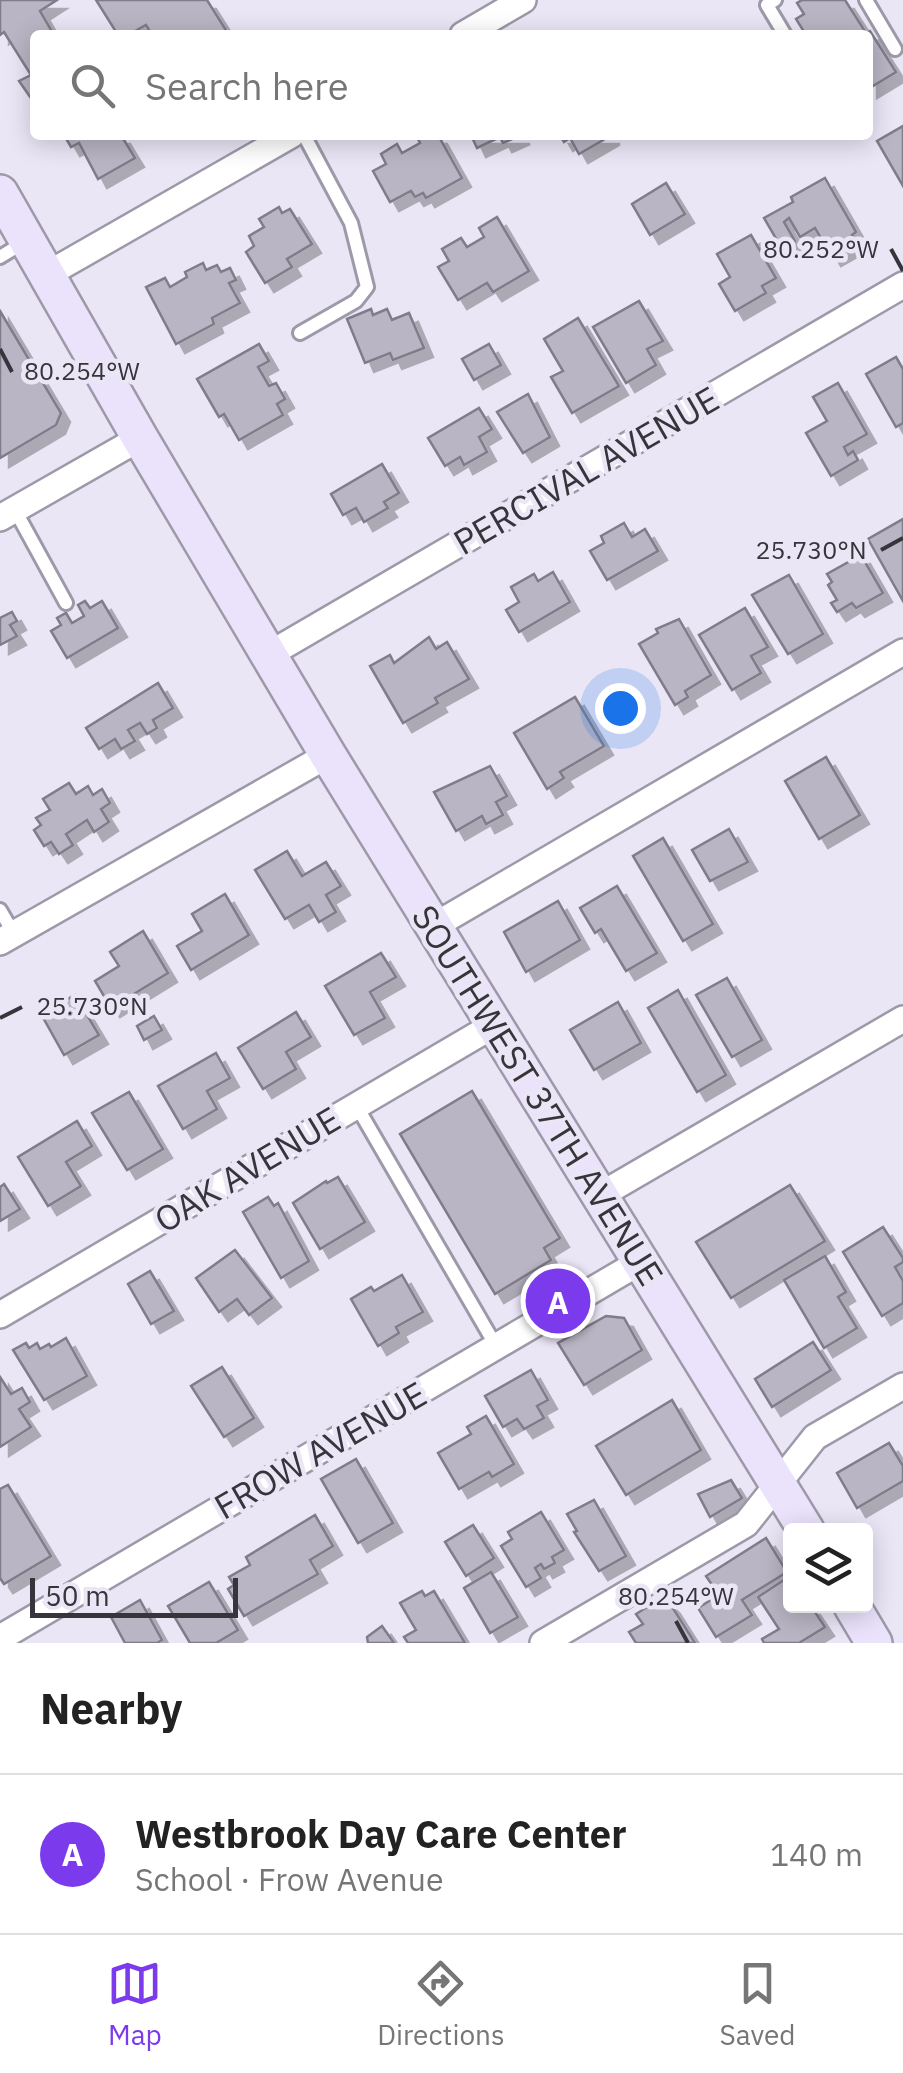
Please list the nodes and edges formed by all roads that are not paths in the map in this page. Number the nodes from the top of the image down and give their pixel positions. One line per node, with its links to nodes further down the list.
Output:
1 (523, 0): 4 (street)
2 (775, 0): 5 (lane)
3 (866, 0): 6 (lane)
4 (473, 19)
5 (782, 30)
6 (896, 49)
7 (282, 140): 11 (street)
8 (307, 140): 13 (lane)
9 (0, 192): 10 (main road, SOUTHWEST 37TH AVENUE)
10 (14, 248): 11 (main road, SOUTHWEST 37TH AVENUE)
11 (48, 274): 14 (main road, SOUTHWEST 37TH AVENUE)
12 (903, 285): 18 (street, PERCIVAL AVENUE)
13 (300, 332)
14 (140, 438): 15 (street); 18 (main road, SOUTHWEST 37TH AVENUE)
15 (5, 512): 16 (lane)
16 (66, 602)
17 (903, 652): 21 (street)
18 (268, 655): 19 (main road, SOUTHWEST 37TH AVENUE)
19 (328, 755): 21 (main road, SOUTHWEST 37TH AVENUE); 22 (street)
20 (0, 910): 22 (lane)
21 (434, 926): 24 (main road, SOUTHWEST 37TH AVENUE)
22 (7, 938)
23 (903, 1018): 26 (street)
24 (494, 1025): 25 (street, OAK AVENUE); 26 (main road, SOUTHWEST 37TH AVENUE)
25 (356, 1105): 28 (street, OAK AVENUE); 29 (lane)
26 (599, 1196): 27 (main road, SOUTHWEST 37TH AVENUE)
27 (640, 1262): 29 (street, FROW AVENUE); 31 (main road, SOUTHWEST 37TH AVENUE)
28 (0, 1315)
29 (496, 1346): 34 (street, FROW AVENUE)
30 (903, 1386): 31 (street)
31 (776, 1483): 32 (main road, SOUTHWEST 37TH AVENUE); 35 (street)
32 (802, 1523)
33 (856, 1613): 36 (main road)
34 (0, 1638)
35 (543, 1643)
36 (874, 1643)

